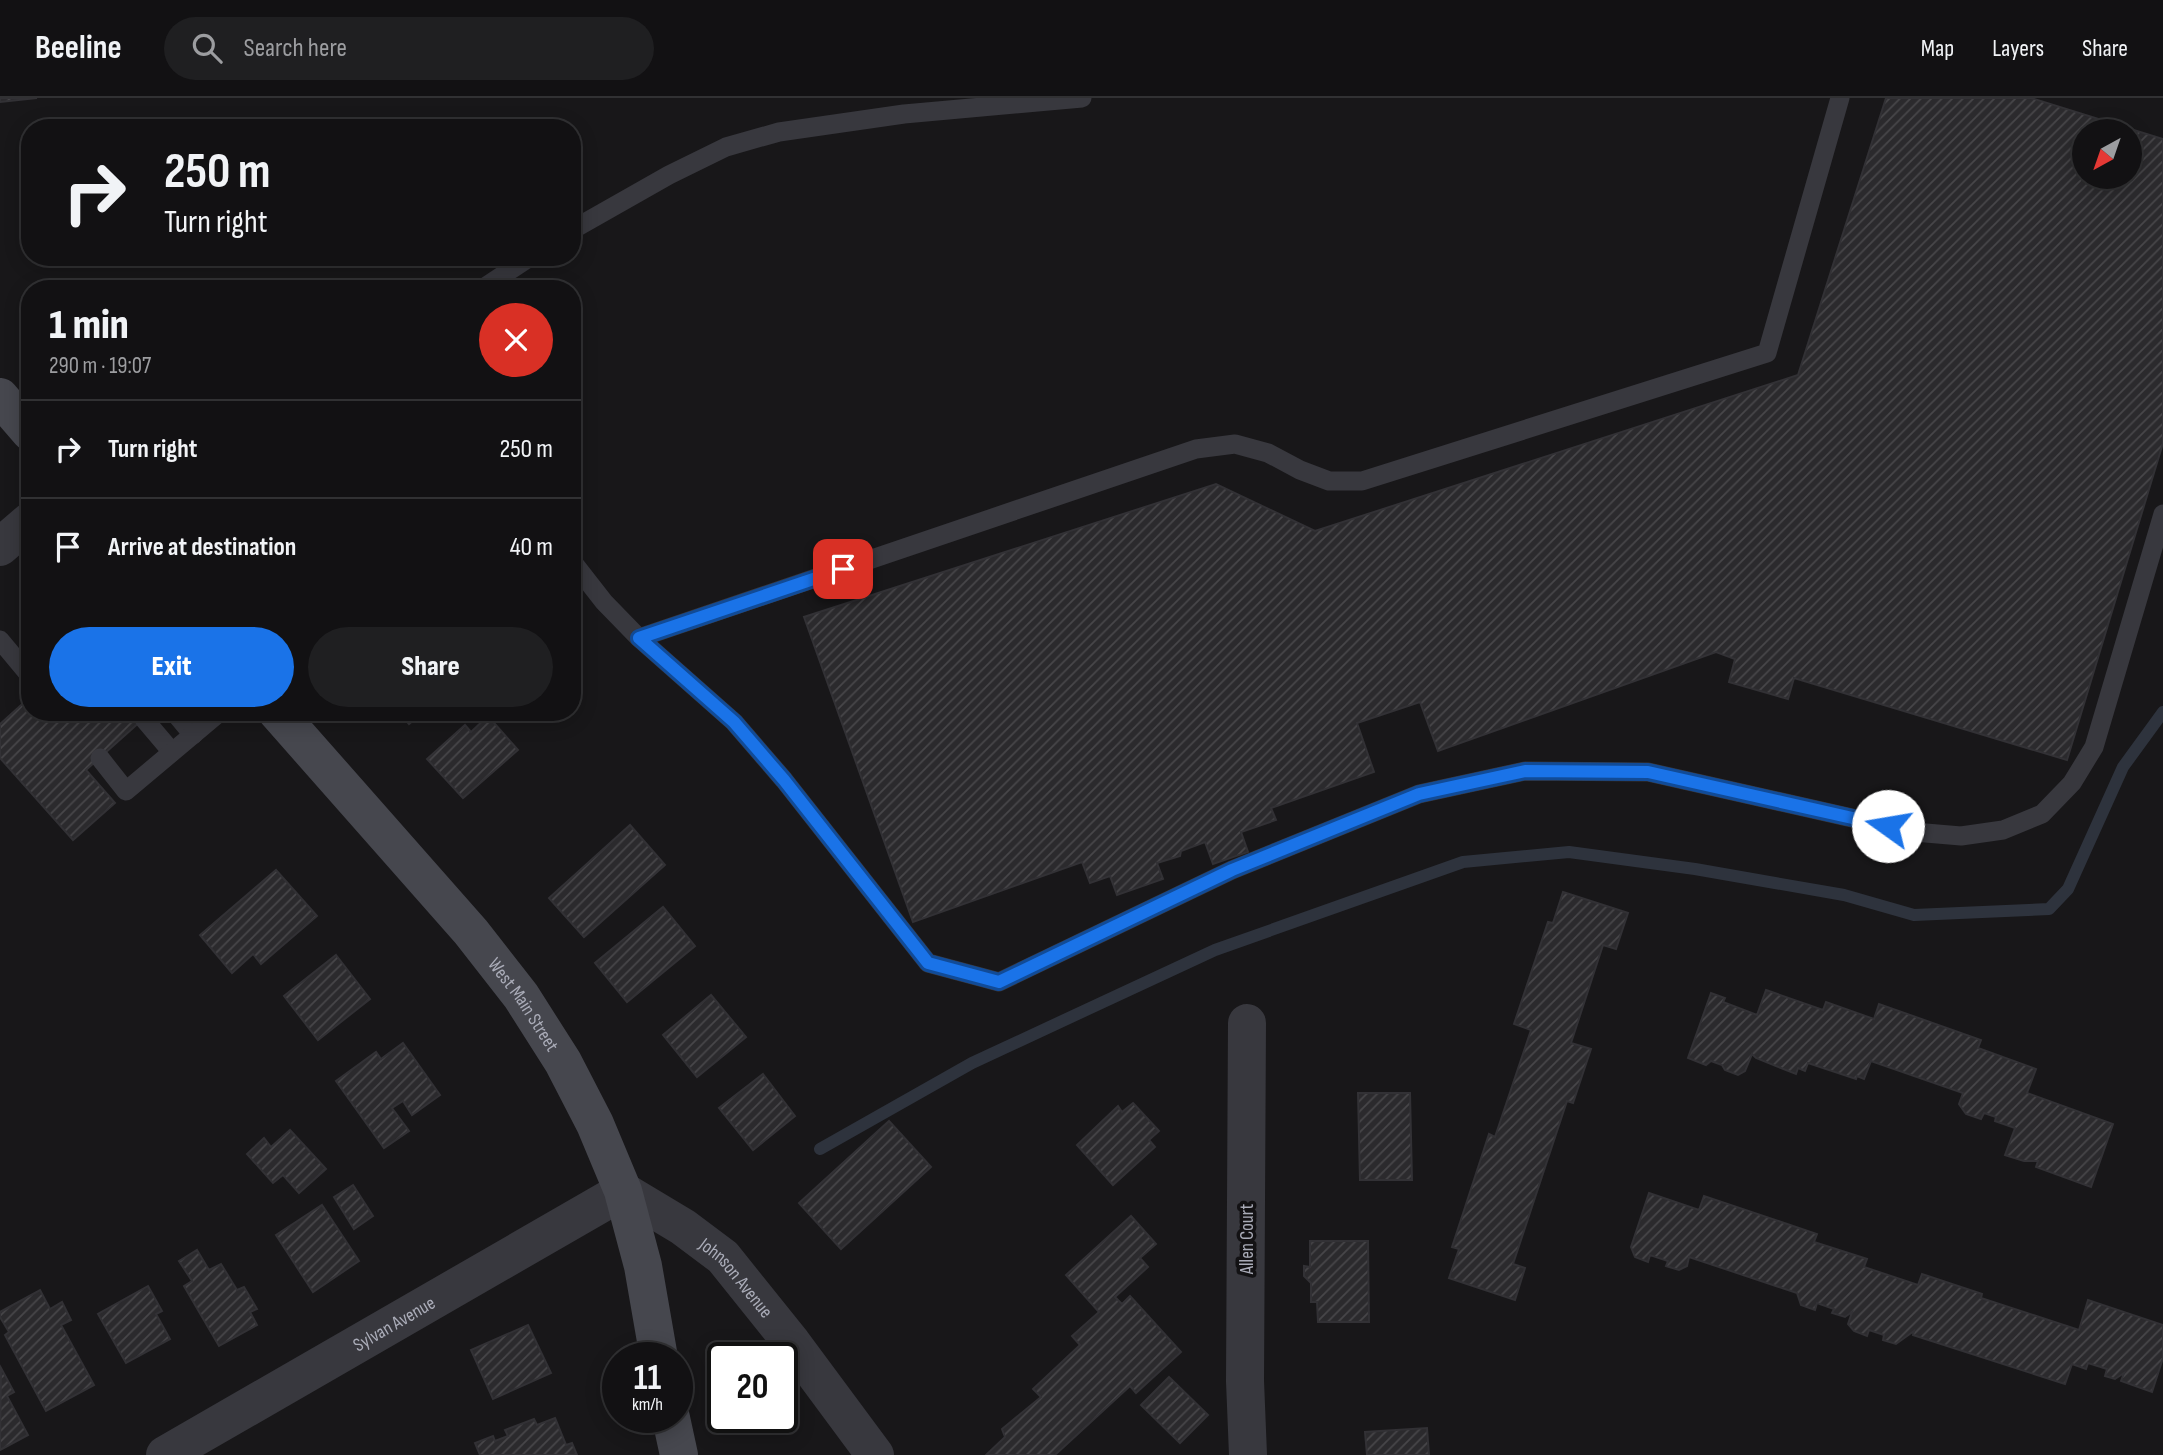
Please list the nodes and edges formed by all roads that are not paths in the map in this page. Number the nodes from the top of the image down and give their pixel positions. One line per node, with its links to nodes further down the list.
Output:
1 (1082, 98): 3 (lane)
2 (1840, 98): 14 (lane)
3 (981, 102): 4 (lane)
4 (931, 105): 5 (lane)
5 (581, 225)
6 (516, 266): 7 (lane)
7 (496, 280)
8 (0, 397): 9 (main road)
9 (21, 422)
10 (2163, 514): 14 (lane)
11 (21, 529): 12 (street)
12 (0, 547)
13 (581, 573): 14 (lane)
14 (639, 638)
15 (0, 640): 16 (lane)
16 (21, 660)
17 (146, 721): 22 (lane)
18 (181, 721): 21 (lane)
19 (209, 721): 21 (lane)
20 (284, 721): 25 (main road, West Main Street)
21 (193, 735): 22 (lane)
22 (172, 752): 23 (lane)
23 (100, 758)
24 (1247, 1023): 31 (street, Allen Court)
25 (623, 1191): 26 (main road, West Main Street); 28 (street, Sylvan Avenue); 30 (street, Johnson Avenue)
26 (657, 1342)
27 (675, 1433): 29 (main road)
28 (165, 1455)
29 (680, 1455)
30 (875, 1455)
31 (1248, 1455)

